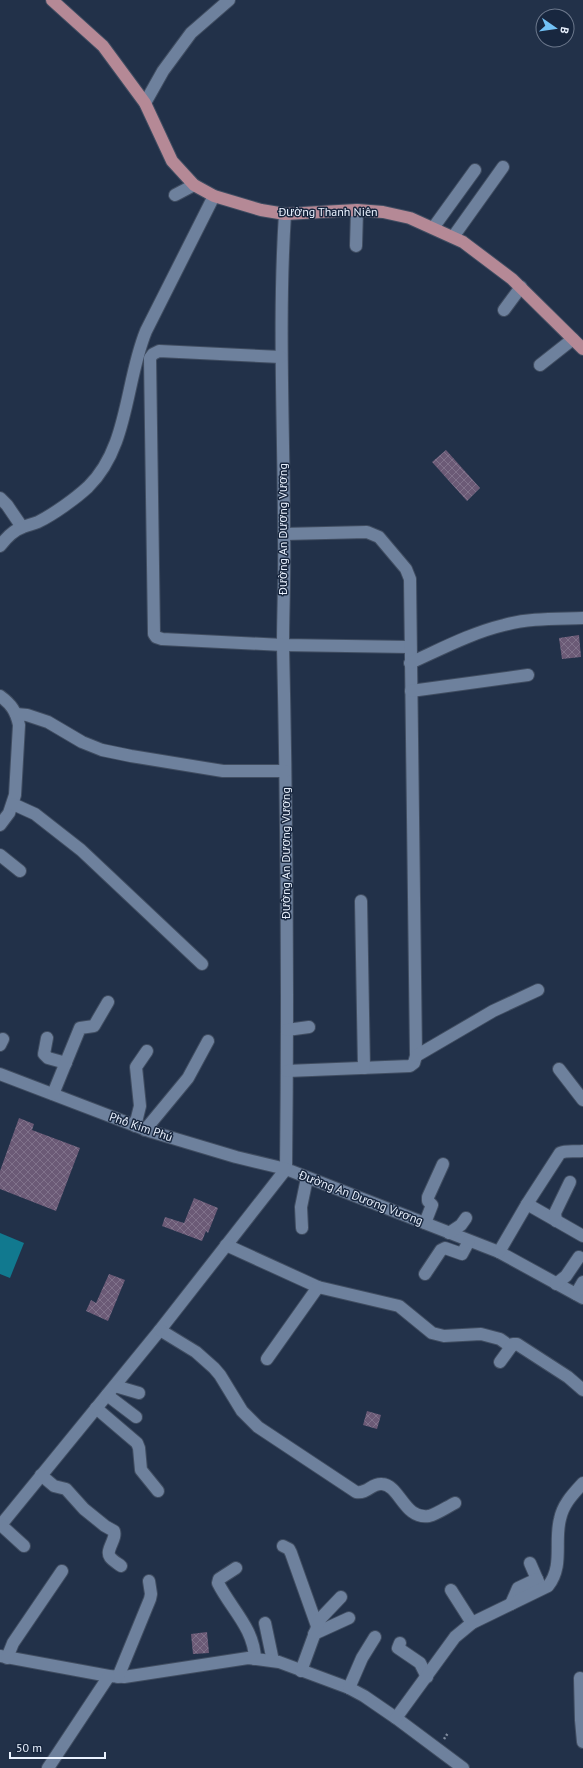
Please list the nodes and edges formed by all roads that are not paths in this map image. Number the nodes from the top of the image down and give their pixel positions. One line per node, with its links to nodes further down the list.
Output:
1 (52, 0): 3 (main road, Đường Thanh Niên)
2 (229, 0): 3 (street)
3 (144, 103): 6 (main road, Đường Thanh Niên)
4 (503, 167): 12 (street)
5 (475, 170): 11 (street)
6 (194, 185): 7 (street); 8 (main road, Đường Thanh Niên)
7 (175, 195)
8 (214, 196): 10 (main road, Đường Thanh Niên); 21 (street)
9 (357, 210): 10 (main road, Đường Thanh Niên); 11 (main road, Đường Thanh Niên); 13 (street)
10 (285, 214): 18 (street, Đường An Dương Vương)
11 (433, 228): 12 (main road, Đường Thanh Niên)
12 (453, 237): 14 (main road, Đường Thanh Niên)
13 (356, 246)
14 (521, 287): 15 (street); 16 (main road, Đường Thanh Niên)
15 (504, 310)
16 (573, 339): 17 (main road, Đường Thanh Niên); 19 (street)
17 (583, 349)
18 (281, 357): 22 (street, Đường An Dương Vương); 25 (street)
19 (540, 365)
20 (0, 498): 21 (street)
21 (22, 527): 23 (street)
22 (284, 534): 25 (street, Đường An Dương Vương); 26 (street)
23 (0, 546)
24 (583, 618): 27 (street)
25 (283, 645): 26 (street); 32 (street, Đường An Dương Vương)
26 (410, 647): 27 (street)
27 (410, 663): 29 (street)
28 (528, 675): 29 (street)
29 (411, 691): 46 (street)
30 (0, 696): 31 (street)
31 (16, 714): 32 (street); 33 (street)
32 (285, 771): 42 (street, Đường An Dương Vương)
33 (13, 804): 34 (street); 38 (street)
34 (0, 825)
35 (0, 855): 36 (street)
36 (20, 871)
37 (360, 901): 48 (street)
38 (202, 964)
39 (538, 990): 46 (street)
40 (108, 1002): 47 (street)
41 (309, 1027): 42 (street)
42 (287, 1030): 50 (street, Đường An Dương Vương)
43 (47, 1038): 47 (street)
44 (208, 1041): 54 (street)
45 (147, 1051): 54 (street)
46 (416, 1056): 48 (street)
47 (66, 1063): 52 (street)
48 (364, 1068): 50 (street)
49 (559, 1069): 53 (street)
50 (287, 1071): 57 (street, Đường An Dương Vương)
51 (0, 1074): 52 (street, Phố Kim Phú)
52 (53, 1094): 54 (street, Phố Kim Phú)
53 (583, 1100)
54 (140, 1128): 57 (street, Phố Kim Phú)
55 (583, 1151): 60 (street)
56 (443, 1164): 63 (street)
57 (286, 1169): 58 (street, Đường An Dương Vương); 68 (street)
58 (307, 1178): 63 (street, Đường An Dương Vương); 64 (street)
59 (570, 1182): 62 (street)
60 (527, 1204): 62 (street); 69 (street)
61 (466, 1218): 65 (street)
62 (556, 1220): 66 (street)
63 (424, 1223): 65 (street, Đường An Dương Vương)
64 (302, 1228)
65 (450, 1233): 67 (street, Đường An Dương Vương)
66 (583, 1236)
67 (469, 1241): 69 (street, Đường An Dương Vương); 71 (street)
68 (226, 1246): 74 (street); 76 (street)
69 (499, 1252): 73 (street, Đường An Dương Vương)
70 (579, 1256): 73 (street)
71 (425, 1274)
72 (583, 1282): 75 (street)
73 (556, 1284): 75 (street, Đường An Dương Vương)
74 (318, 1287): 77 (street); 78 (street)
75 (579, 1296)
76 (160, 1330): 80 (street); 88 (street)
77 (511, 1347): 79 (street); 81 (street)
78 (267, 1359)
79 (500, 1362)
80 (111, 1390): 82 (street); 83 (street); 84 (street)
81 (583, 1390)
82 (139, 1393)
83 (96, 1408): 85 (street); 87 (street)
84 (136, 1417)
85 (41, 1475): 89 (street); 93 (street)
86 (583, 1483): 97 (street)
87 (158, 1491)
88 (455, 1503)
89 (0, 1526): 90 (street)
90 (24, 1546)
91 (283, 1546): 103 (street)
92 (530, 1563): 97 (street)
93 (120, 1566)
94 (236, 1568): 107 (street)
95 (62, 1571): 106 (street)
96 (149, 1581): 110 (street)
97 (539, 1584): 102 (street)
98 (451, 1590): 102 (street)
99 (341, 1597): 103 (street)
100 (349, 1618): 103 (street)
101 (265, 1623): 108 (street)
102 (472, 1623): 111 (street)
103 (315, 1630): 109 (street)
104 (375, 1637): 113 (street)
105 (400, 1643): 111 (street)
106 (4, 1657): 110 (street)
107 (255, 1659): 108 (street); 110 (street)
108 (273, 1661): 109 (street)
109 (301, 1671): 113 (street)
110 (114, 1677): 116 (street)
111 (427, 1677): 114 (street)
112 (580, 1678): 115 (street)
113 (349, 1688): 114 (street)
114 (396, 1718): 117 (street)
115 (583, 1742)
116 (54, 1765)
117 (463, 1768)

